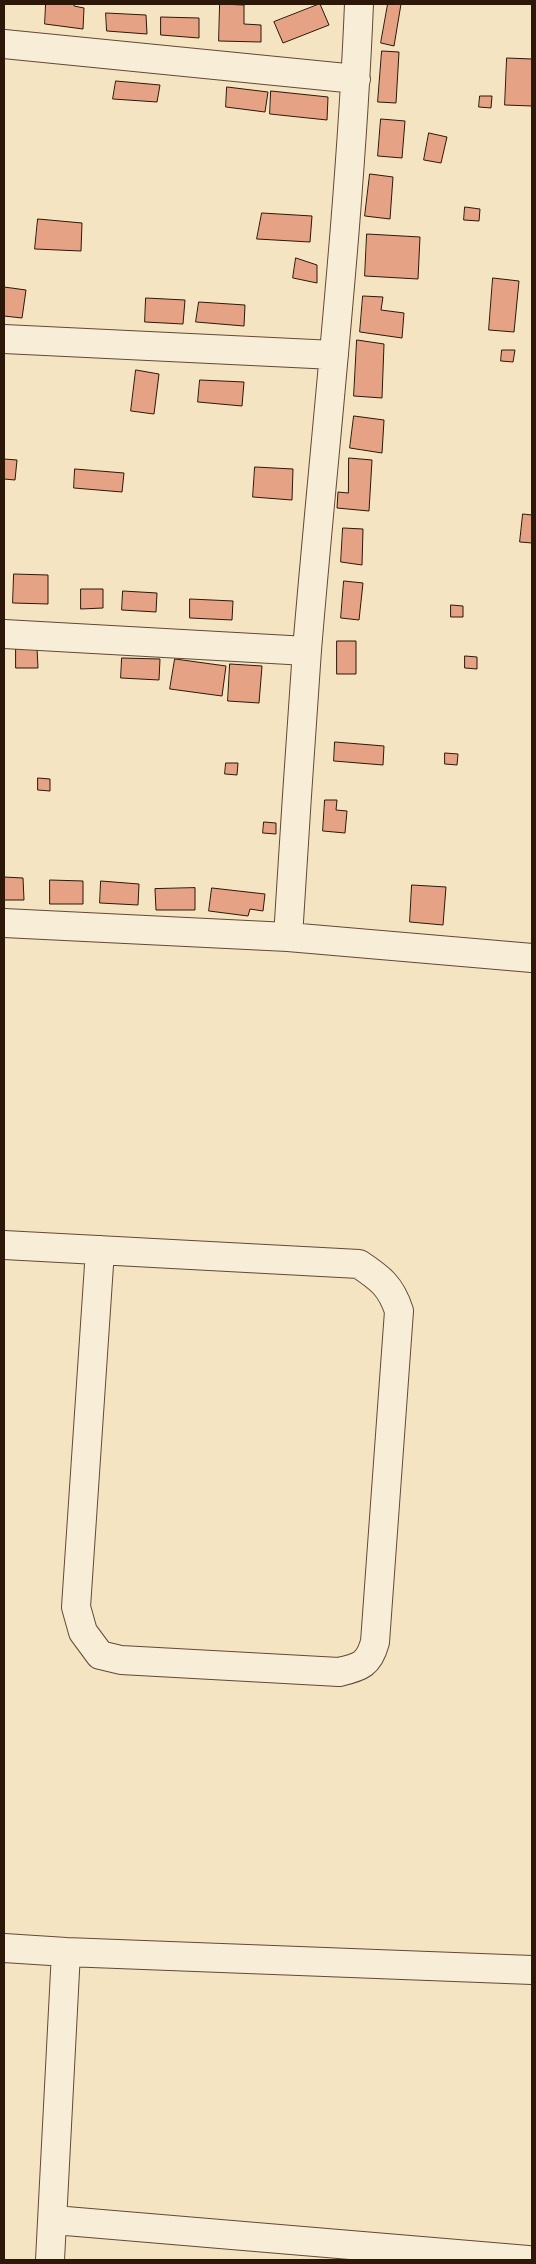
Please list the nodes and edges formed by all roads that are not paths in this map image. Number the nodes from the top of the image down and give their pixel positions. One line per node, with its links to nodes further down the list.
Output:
1 (359, 4): 3 (street)
2 (4, 44): 3 (street)
3 (356, 79): 5 (street)
4 (4, 339): 5 (street)
5 (334, 354): 7 (street)
6 (4, 634): 7 (street)
7 (307, 651): 9 (street)
8 (4, 923): 9 (street)
9 (288, 937): 10 (street)
10 (532, 958)
11 (4, 1245): 12 (street)
12 (100, 1250): 12 (street)
13 (4, 1948): 14 (street)
14 (66, 1952): 15 (street); 16 (street)
15 (532, 1970)
16 (54, 2220): 17 (street); 18 (street)
17 (343, 2252): 19 (street)
18 (50, 2260)
19 (528, 2260)

